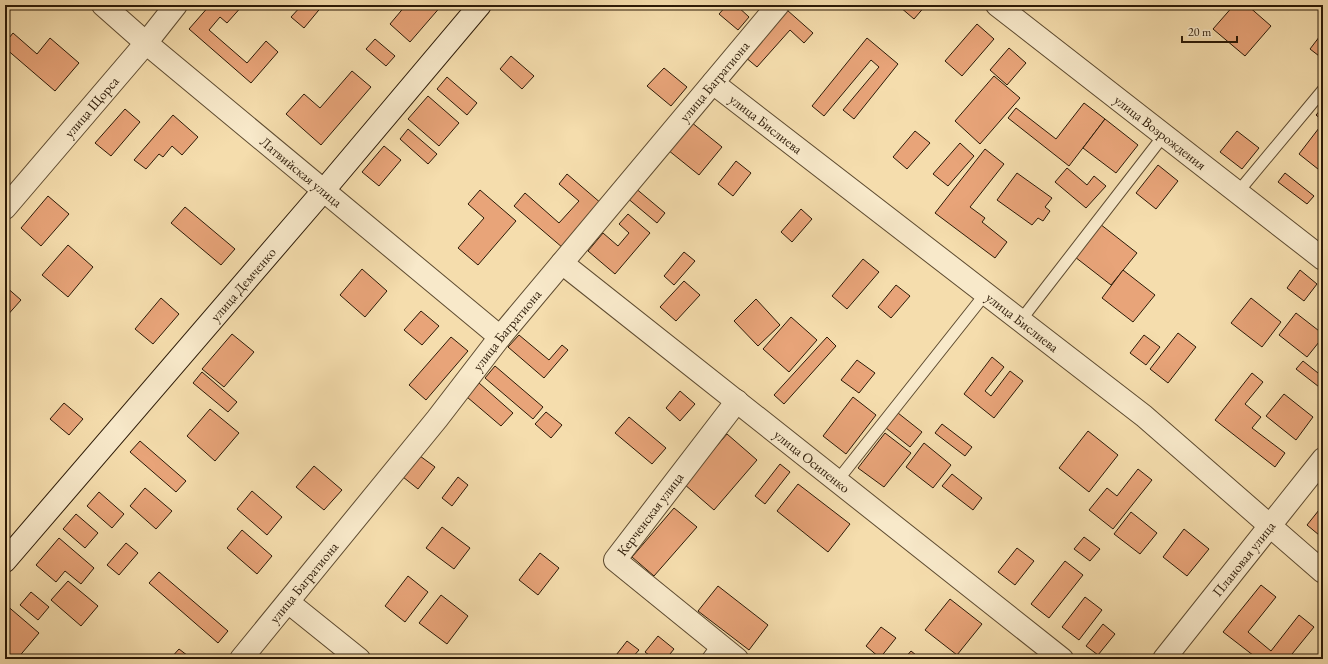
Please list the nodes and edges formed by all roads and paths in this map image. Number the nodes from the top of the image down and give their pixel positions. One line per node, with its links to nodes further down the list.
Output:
1 (103, 5): 6 (street, Латвийская улица)
2 (176, 5): 6 (street, улица Щорса)
3 (480, 5): 10 (street, улица Демченко)
4 (778, 5): 7 (street, улица Багратиона)
5 (997, 5): 9 (street, улица Возрождения)
6 (146, 43): 10 (street, Латвийская улица); 12 (street, улица Щорса)
7 (713, 83): 14 (street, улица Багратиона); 15 (street, улица Бислиева)
8 (1323, 90): 11 (lane)
9 (1164, 135): 11 (street, улица Возрождения); 16 (lane)
10 (324, 190): 17 (street, Латвийская улица); 22 (street, улица Демченко)
11 (1238, 192): 13 (street, улица Возрождения)
12 (5, 208)
13 (1323, 259)
14 (562, 263): 17 (street, улица Багратиона); 18 (street, улица Осипенко)
15 (986, 293): 16 (street, улица Бислиева); 20 (lane)
16 (1021, 320): 21 (street, улица Бислиева)
17 (500, 337): 24 (street, улица Багратиона)
18 (737, 401): 20 (street, улица Осипенко); 25 (street, Керченская улица)
19 (1323, 459): 21 (street, Плановая улица)
20 (837, 481): 29 (street, улица Осипенко)
21 (1270, 526): 23 (street, улица Бислиева); 30 (street, Плановая улица)
22 (5, 561)
23 (1323, 572)
24 (288, 602): 26 (street, улица Багратиона); 27 (street)
25 (712, 651): 28 (street, Керченская улица)
26 (241, 659)
27 (359, 659)
28 (737, 659)
29 (1062, 659)
30 (1164, 659)

